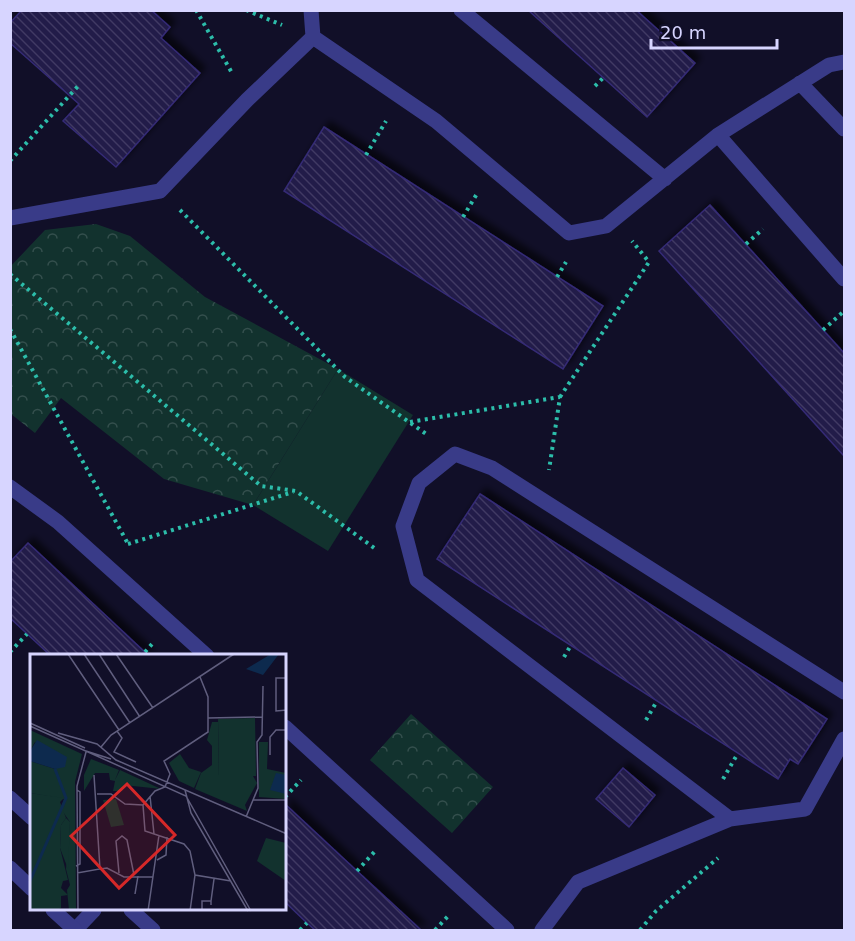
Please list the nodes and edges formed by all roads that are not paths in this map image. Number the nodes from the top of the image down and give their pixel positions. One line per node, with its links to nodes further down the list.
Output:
1 (311, 10): 3 (street)
2 (461, 10): 8 (street)
3 (314, 37): 8 (street); 9 (street)
4 (844, 62): 5 (street)
5 (800, 83): 6 (street); 7 (street)
6 (844, 129)
7 (718, 135): 8 (street); 10 (street)
8 (665, 179)
9 (10, 218)
10 (844, 279)
11 (10, 487): 12 (street)
12 (205, 654)
13 (844, 692): 18 (street)
14 (286, 729): 26 (street)
15 (844, 739): 18 (street)
16 (10, 798): 17 (street)
17 (30, 816)
18 (730, 819): 27 (street)
19 (10, 868): 20 (street)
20 (30, 887)
21 (55, 911): 24 (street)
22 (92, 911): 24 (street)
23 (133, 911): 25 (street)
24 (75, 930)
25 (153, 930)
26 (507, 930)
27 (542, 930)

